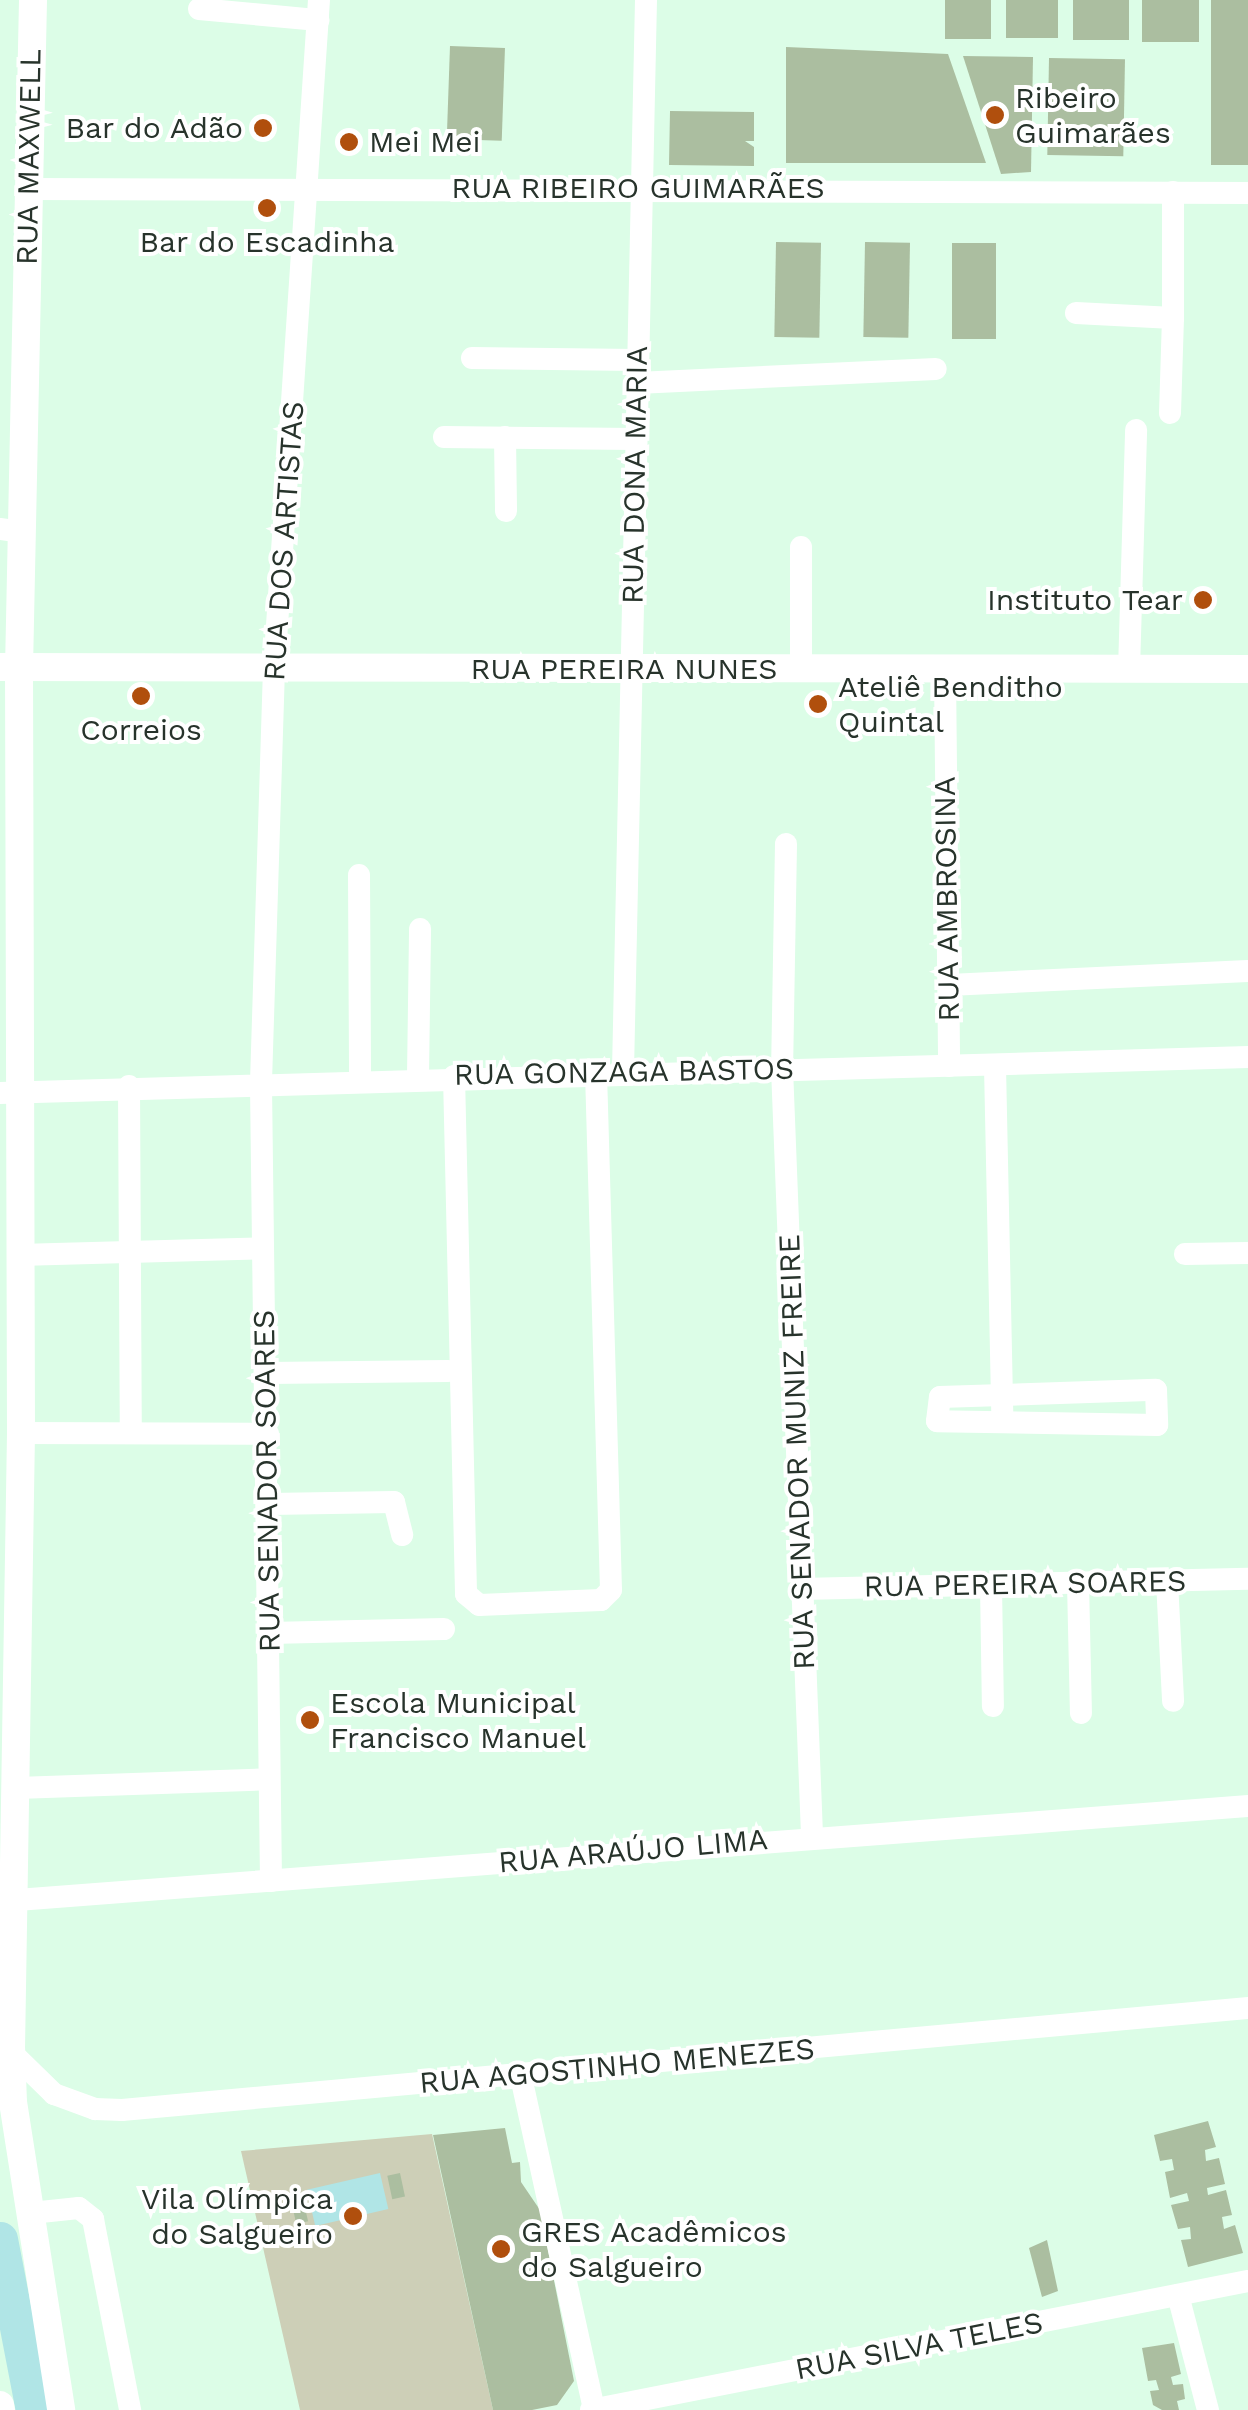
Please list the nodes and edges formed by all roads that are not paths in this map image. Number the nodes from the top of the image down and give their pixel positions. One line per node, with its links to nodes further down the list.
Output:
1 (32, 0): 7 (main road, RUA MAXWELL)
2 (646, 0): 6 (street, RUA DONA MARIA)
3 (199, 9): 4 (street)
4 (319, 10): 5 (street, RUA DOS ARTISTAS)
5 (310, 186): 6 (street, RUA RIBEIRO GUIMARÃES); 7 (street, RUA RIBEIRO GUIMARÃES); 27 (street, RUA DOS ARTISTAS)
6 (642, 187): 8 (street, RUA RIBEIRO GUIMARÃES); 14 (street, RUA DONA MARIA)
7 (28, 189): 21 (main road, RUA MAXWELL)
8 (1174, 192): 9 (street, RUA RIBEIRO GUIMARÃES); 11 (street)
9 (1248, 193)
10 (1076, 313): 11 (street)
11 (1173, 318): 15 (street)
12 (472, 358): 14 (street)
13 (936, 369): 14 (street)
14 (637, 372): 19 (street, RUA DONA MARIA)
15 (1170, 412)
16 (1136, 430): 28 (street)
17 (444, 437): 18 (street)
18 (505, 437): 19 (street); 20 (street)
19 (636, 438): 23 (street, RUA DONA MARIA)
20 (506, 511)
21 (11, 531): 24 (main road, RUA MAXWELL)
22 (801, 547): 25 (street)
23 (631, 666): 25 (main road, RUA PEREIRA NUNES); 27 (main road, RUA PEREIRA NUNES); 39 (street, RUA DONA MARIA)
24 (9, 668): 27 (main road, RUA PEREIRA NUNES); 46 (main road, RUA MAXWELL)
25 (801, 669): 29 (main road, RUA PEREIRA NUNES)
26 (1248, 669): 28 (main road, RUA PEREIRA NUNES)
27 (274, 670): 44 (street, RUA DOS ARTISTAS)
28 (1128, 670): 29 (main road, RUA PEREIRA NUNES)
29 (944, 672): 34 (street, RUA AMBROSINA)
30 (786, 844): 38 (street, RUA SENADOR MUNIZ FREIRE)
31 (359, 875): 43 (street)
32 (420, 929): 41 (street)
33 (1248, 971): 34 (street)
34 (949, 985): 36 (street, RUA AMBROSINA)
35 (1248, 1057): 37 (street, RUA GONZAGA BASTOS)
36 (949, 1066): 37 (street, RUA GONZAGA BASTOS); 38 (street, RUA GONZAGA BASTOS)
37 (995, 1066): 54 (street)
38 (782, 1068): 39 (street, RUA GONZAGA BASTOS); 65 (street, RUA SENADOR MUNIZ FREIRE)
39 (623, 1070): 40 (street, RUA GONZAGA BASTOS)
40 (596, 1071): 42 (street, RUA GONZAGA BASTOS); 42 (street)
41 (418, 1076): 42 (street, RUA GONZAGA BASTOS); 43 (street, RUA GONZAGA BASTOS)
42 (454, 1076)
43 (360, 1078): 44 (street, RUA GONZAGA BASTOS)
44 (262, 1082): 45 (street, RUA GONZAGA BASTOS); 47 (street, RUA SENADOR SOARES)
45 (130, 1086): 46 (street, RUA GONZAGA BASTOS); 48 (street)
46 (9, 1092): 51 (main road, RUA MAXWELL)
47 (264, 1248): 48 (street); 53 (street, RUA SENADOR SOARES)
48 (130, 1252): 51 (street); 56 (street)
49 (1185, 1254): 50 (street)
50 (1248, 1254)
51 (19, 1256): 57 (main road, RUA MAXWELL)
52 (448, 1371): 53 (street)
53 (268, 1373): 58 (street, RUA SENADOR SOARES)
54 (1001, 1398): 55 (street); 55 (street); 55 (street)
55 (1003, 1425)
56 (130, 1433): 57 (street); 58 (street)
57 (21, 1434): 72 (main road, RUA MAXWELL)
58 (268, 1434): 59 (street, RUA SENADOR SOARES)
59 (269, 1504): 60 (street); 67 (street, RUA SENADOR SOARES)
60 (402, 1535)
61 (1248, 1580): 62 (street, RUA PEREIRA SOARES)
62 (1167, 1581): 63 (street, RUA PEREIRA SOARES); 68 (street)
63 (1078, 1583): 64 (street, RUA PEREIRA SOARES); 70 (street)
64 (991, 1585): 65 (street, RUA PEREIRA SOARES); 69 (street)
65 (801, 1588): 74 (street, RUA SENADOR MUNIZ FREIRE)
66 (444, 1628): 67 (street)
67 (270, 1633): 71 (street, RUA SENADOR SOARES)
68 (1173, 1701)
69 (993, 1706)
70 (1081, 1713)
71 (269, 1780): 72 (street); 75 (street, RUA SENADOR SOARES)
72 (17, 1788): 76 (main road, RUA MAXWELL)
73 (1248, 1806): 74 (street, RUA ARAÚJO LIMA)
74 (812, 1836): 75 (street, RUA ARAÚJO LIMA)
75 (271, 1881): 76 (street, RUA ARAÚJO LIMA)
76 (17, 1900): 78 (main road, RUA MAXWELL)
77 (1248, 2008): 79 (street, RUA AGOSTINHO MENEZES)
78 (6, 2049): 79 (street, RUA AGOSTINHO MENEZES); 80 (main road, RUA MAXWELL)
79 (521, 2077): 85 (street)
80 (30, 2213): 83 (main road, RUA MAXWELL); 84 (street)
81 (1248, 2281): 82 (street, RUA SILVA TELES)
82 (1178, 2295): 85 (street, RUA SILVA TELES); 86 (street)
83 (61, 2410)
84 (130, 2410)
85 (592, 2410)
86 (1208, 2410)

